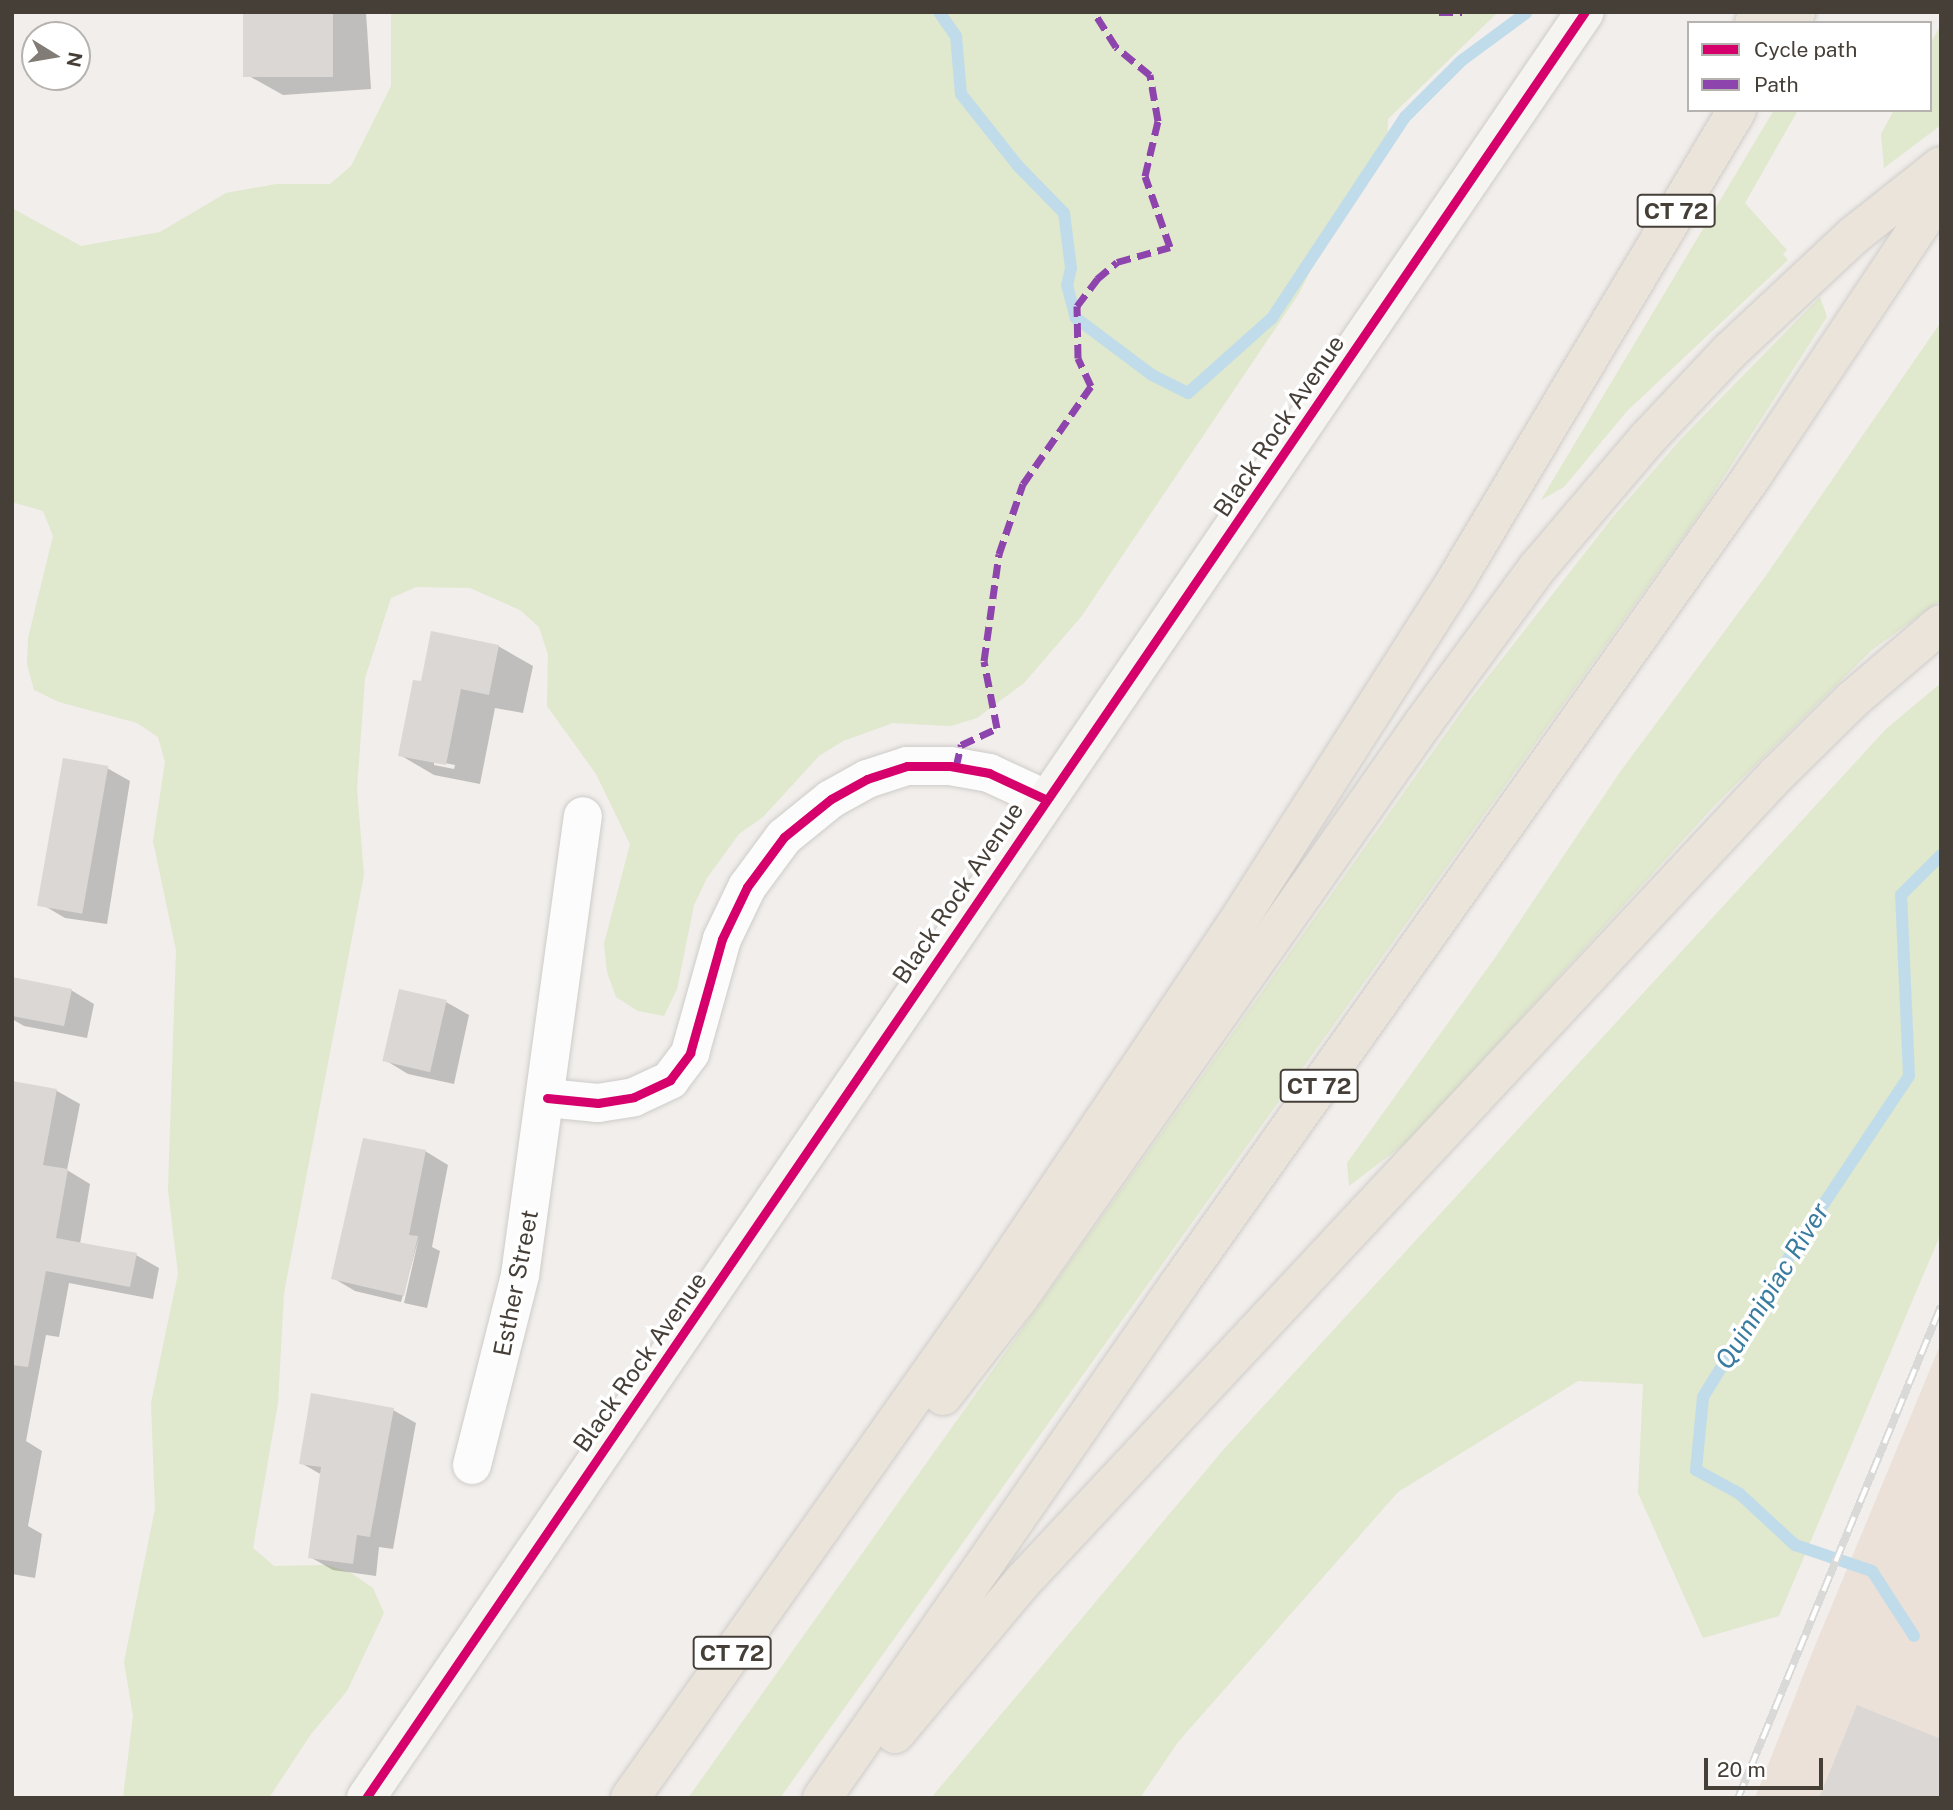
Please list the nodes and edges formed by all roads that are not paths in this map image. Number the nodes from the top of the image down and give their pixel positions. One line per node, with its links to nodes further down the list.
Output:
1 (1585, 12): 8 (street, Black Rock Avenue)
2 (1705, 112): 6 (highway)
3 (1736, 112): 6 (highway, CT 72)
4 (1941, 166): 12 (highway)
5 (1941, 193): 15 (highway, CT 72)
6 (1616, 312): 12 (highway, CT 72)
7 (1941, 624): 16 (highway)
8 (1045, 799): 10 (street); 13 (street, Black Rock Avenue)
9 (583, 816): 10 (street, Esther Street)
10 (547, 1098): 11 (street, Esther Street)
11 (472, 1465)
12 (835, 1508): 14 (highway, CT 72)
13 (366, 1798)
14 (630, 1798)
15 (822, 1798)
16 (843, 1798)

